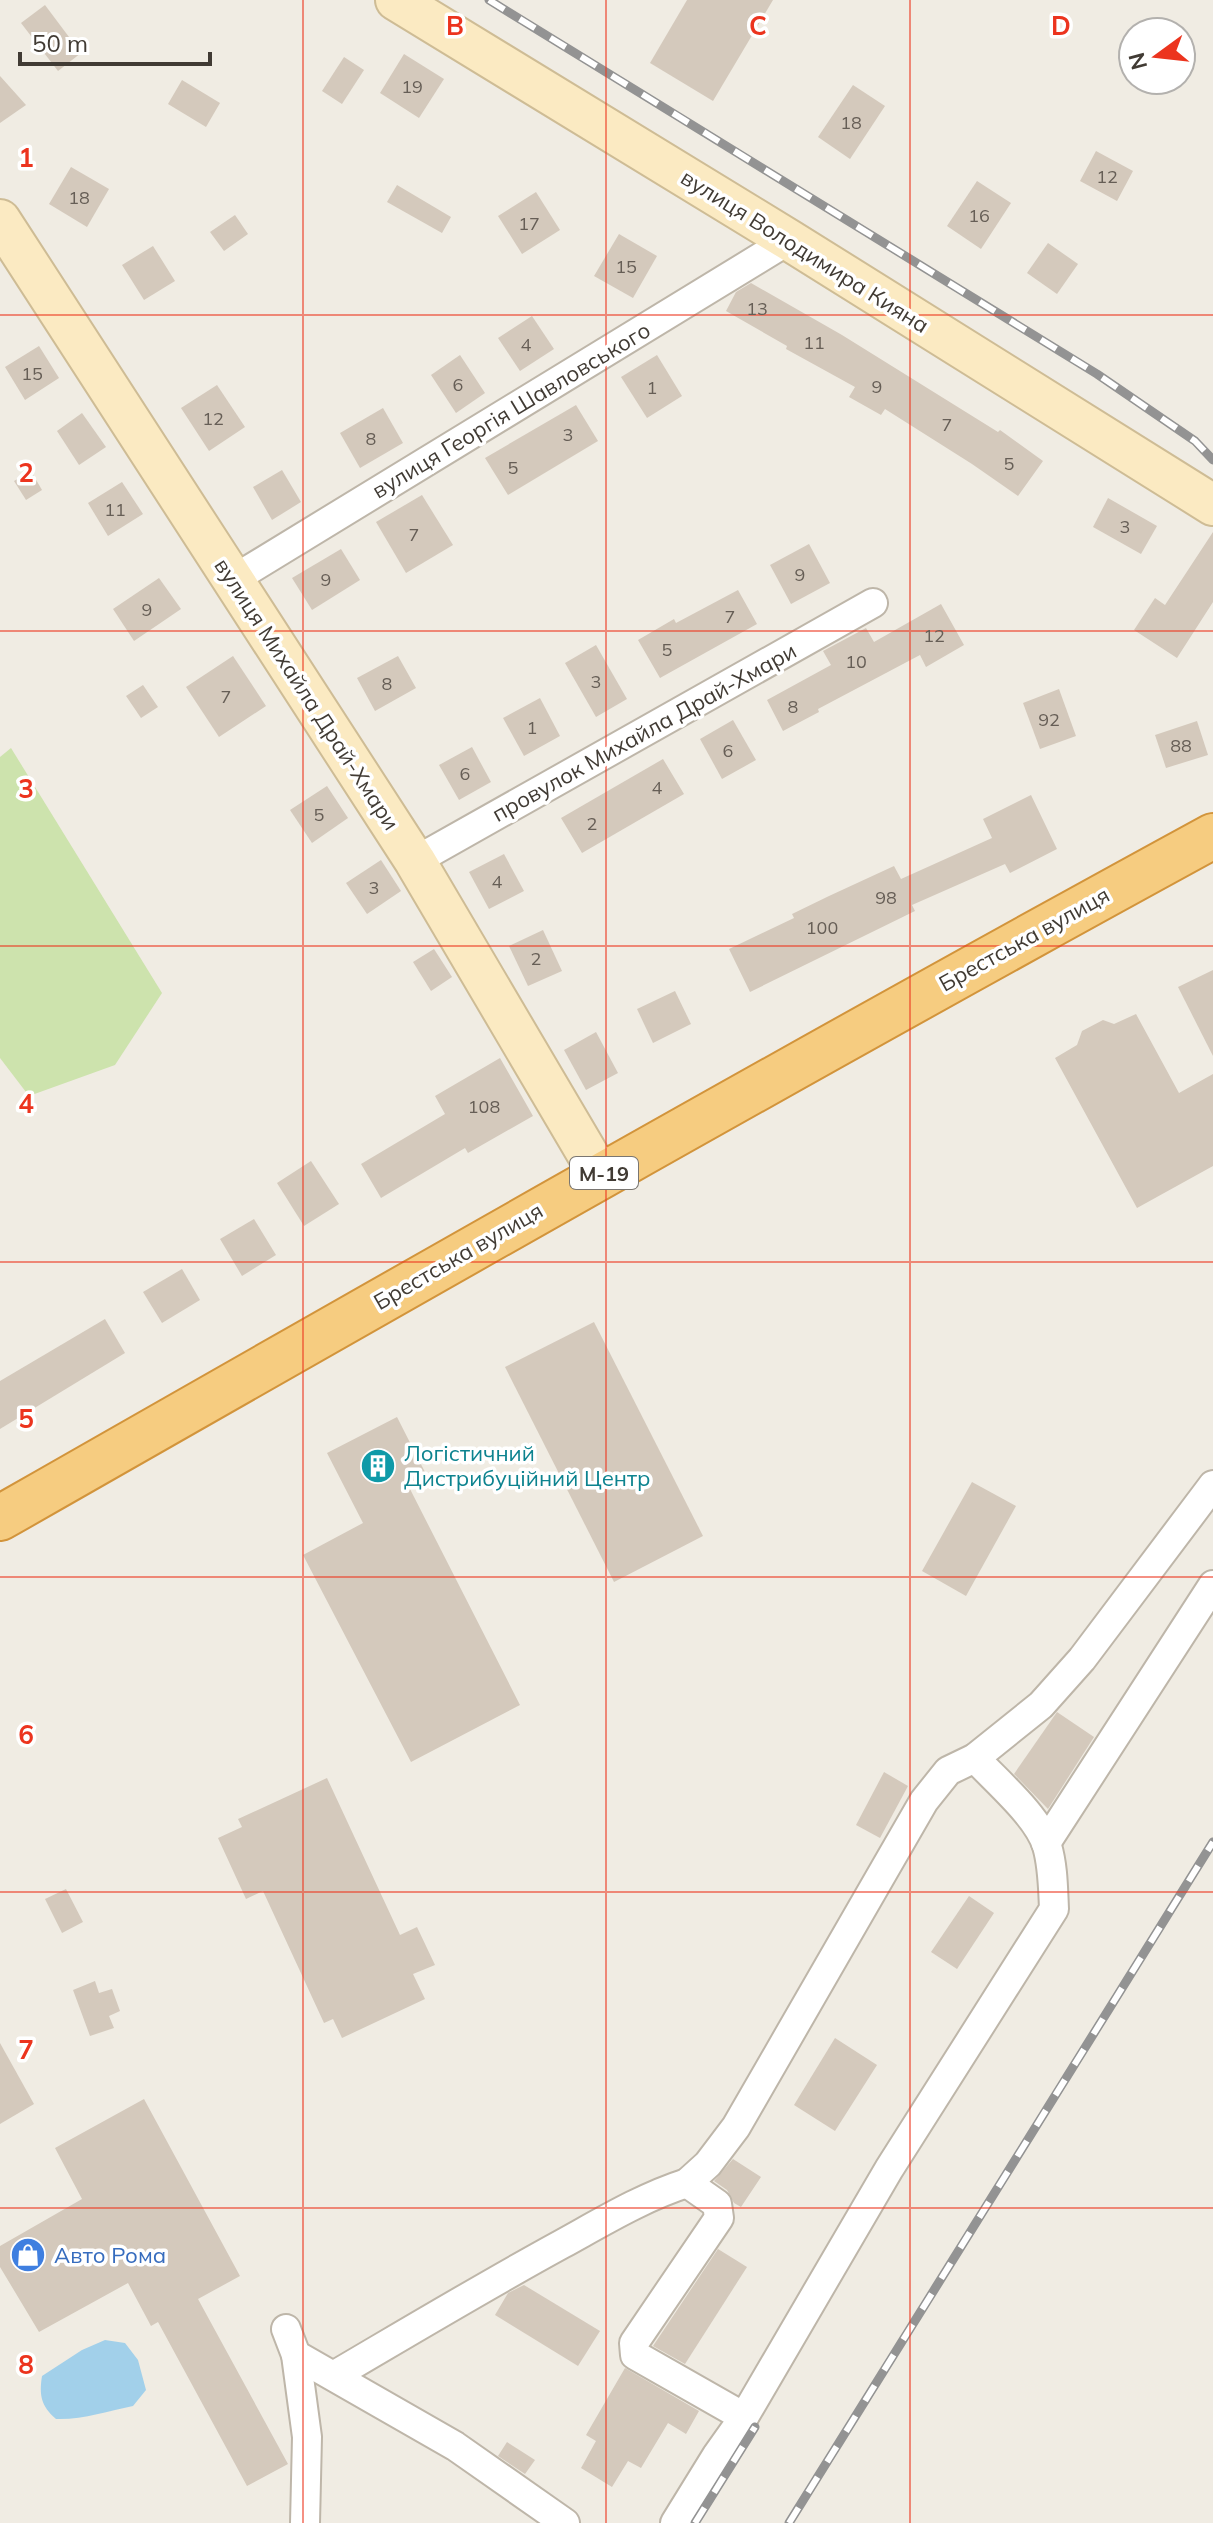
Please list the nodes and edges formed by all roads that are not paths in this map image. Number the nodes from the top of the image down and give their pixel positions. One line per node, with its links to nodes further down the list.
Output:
1 (396, 0): 3 (main road, вулиця Володимира Кияна)
2 (0, 220): 5 (main road, вулиця Михайла Драй-Хмари)
3 (789, 240): 4 (main road, вулиця Володимира Кияна); 5 (street, вулиця Георгія Шавловського)
4 (1213, 505)
5 (234, 579): 8 (main road, вулиця Михайла Драй-Хмари)
6 (873, 603): 8 (street, провулок Михайла Драй-Хмари)
7 (1213, 836): 9 (highway, Брестська вулиця / М-19)
8 (415, 861): 9 (main road, вулиця Михайла Драй-Хмари)
9 (600, 1175): 11 (highway, Брестська вулиця / М-19)
10 (1213, 1485): 13 (street)
11 (0, 1518)
12 (1213, 1585): 14 (street)
13 (975, 1758): 14 (street); 15 (street)
14 (1046, 1843): 19 (street)
15 (687, 2183): 18 (street); 19 (street)
16 (286, 2329): 17 (street)
17 (296, 2355): 18 (street); 20 (street)
18 (335, 2375): 21 (street)
19 (744, 2417): 22 (street)
20 (305, 2523)
21 (565, 2523)
22 (675, 2523)

